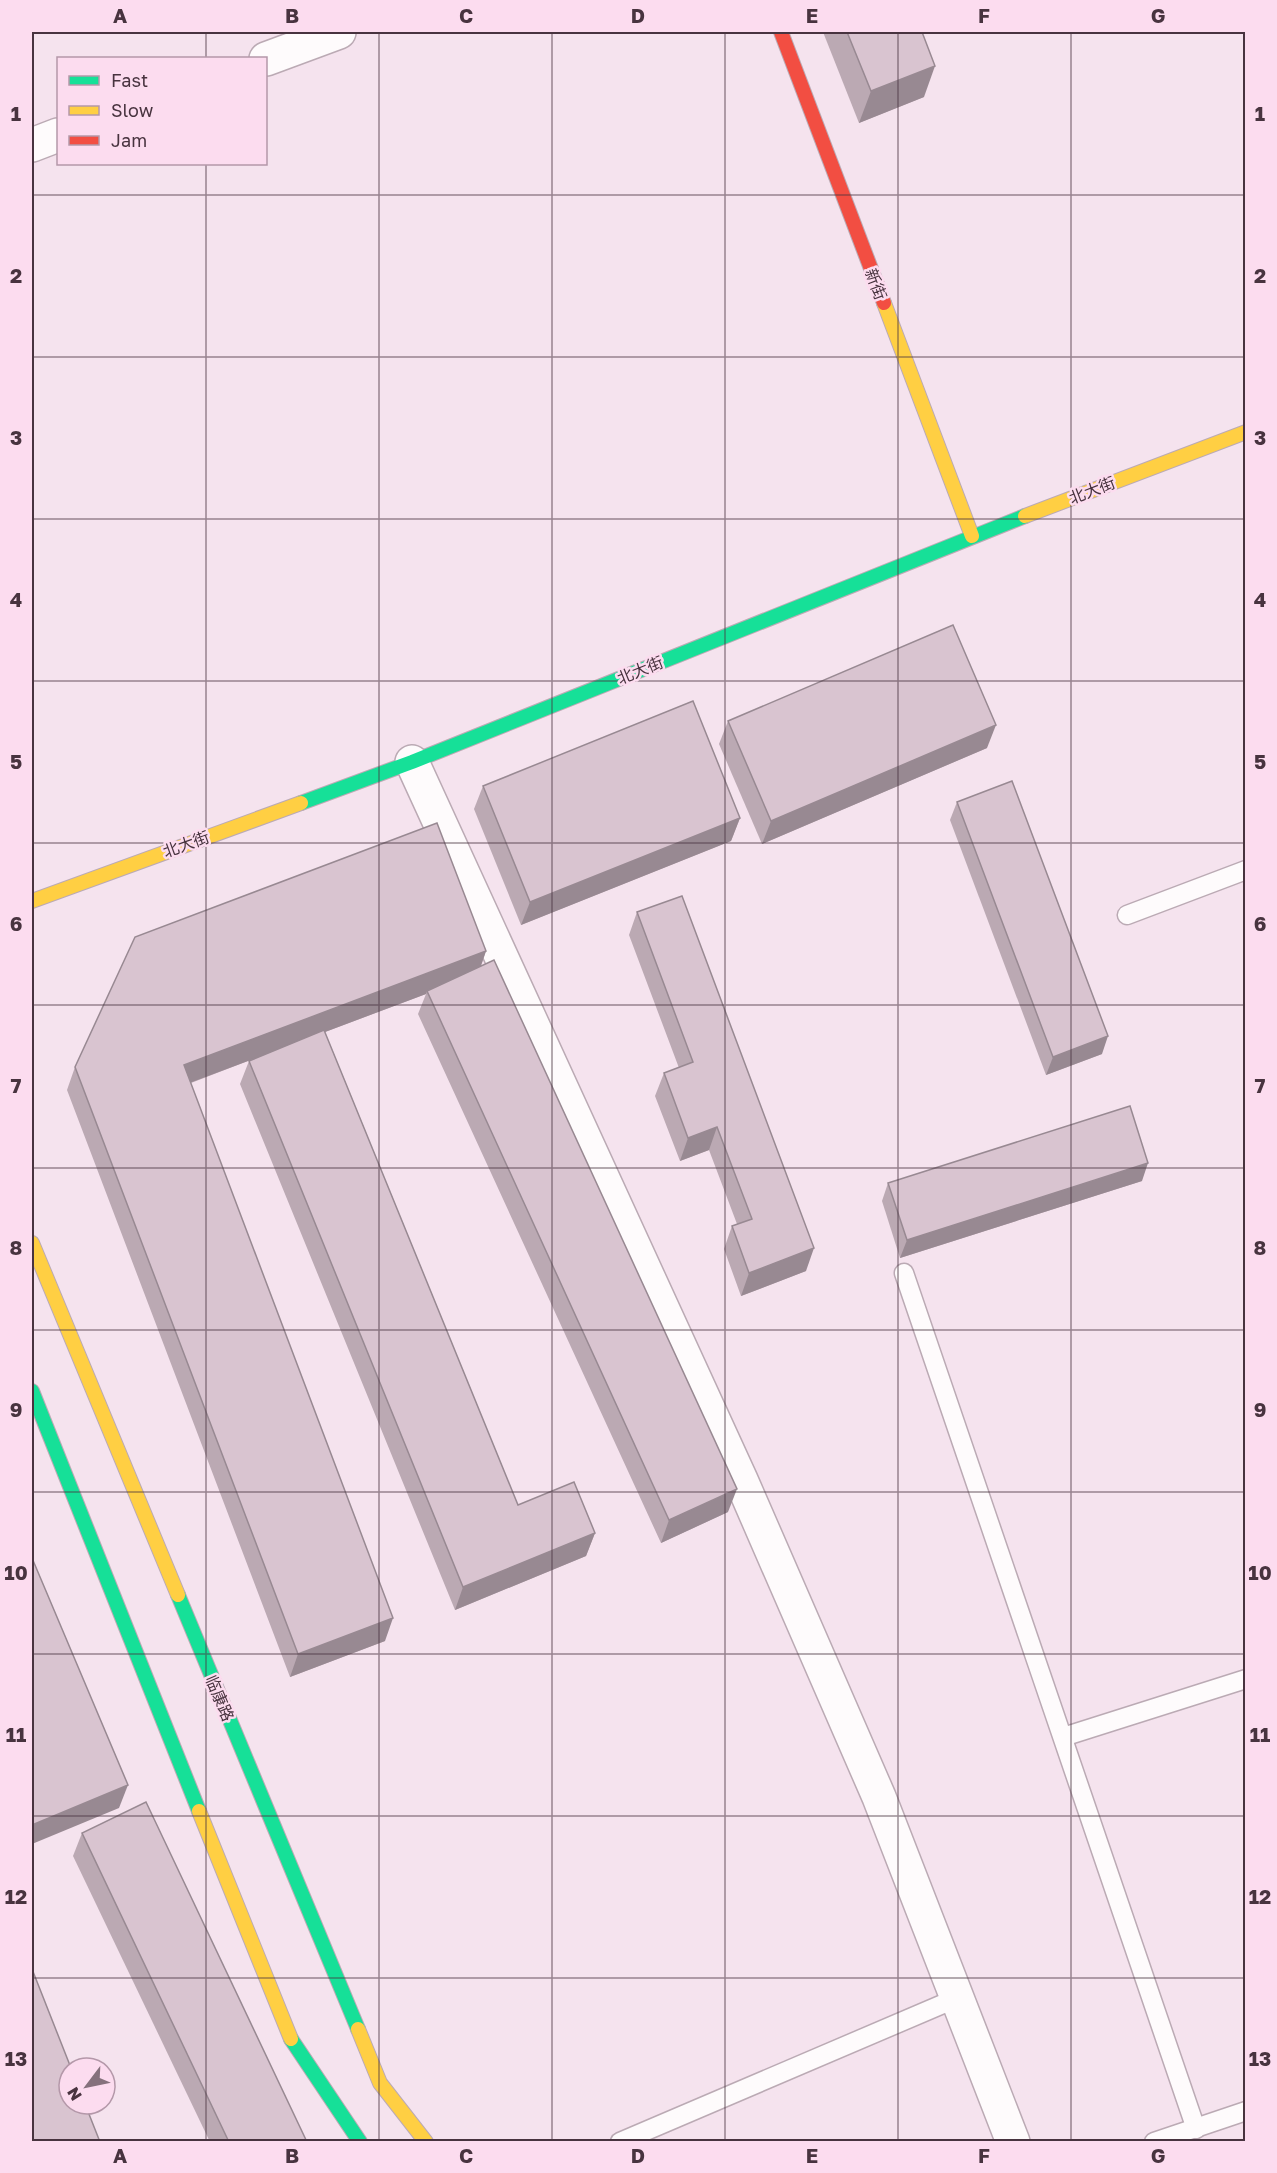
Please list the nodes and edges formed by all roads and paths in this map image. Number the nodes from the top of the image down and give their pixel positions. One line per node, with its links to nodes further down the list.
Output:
1 (339, 32): 3 (street)
2 (781, 32): 7 (main road, 新街)
3 (267, 58)
4 (57, 135): 5 (street)
5 (32, 145)
6 (1245, 432): 7 (main road, 北大街)
7 (972, 536): 8 (main road, 北大街)
8 (411, 762): 10 (main road, 北大街); 17 (street)
9 (1245, 870): 11 (lane)
10 (32, 901)
11 (1127, 915)
12 (32, 1243): 21 (main road, 临康路)
13 (904, 1273): 16 (lane)
14 (32, 1391): 20 (main road)
15 (1245, 1679): 16 (lane)
16 (1063, 1737): 19 (lane)
17 (957, 1998): 22 (lane); 23 (street)
18 (1245, 2111): 19 (lane)
19 (1196, 2129): 24 (lane)
20 (360, 2142)
21 (426, 2142)
22 (620, 2142)
23 (1013, 2142)
24 (1154, 2142)

